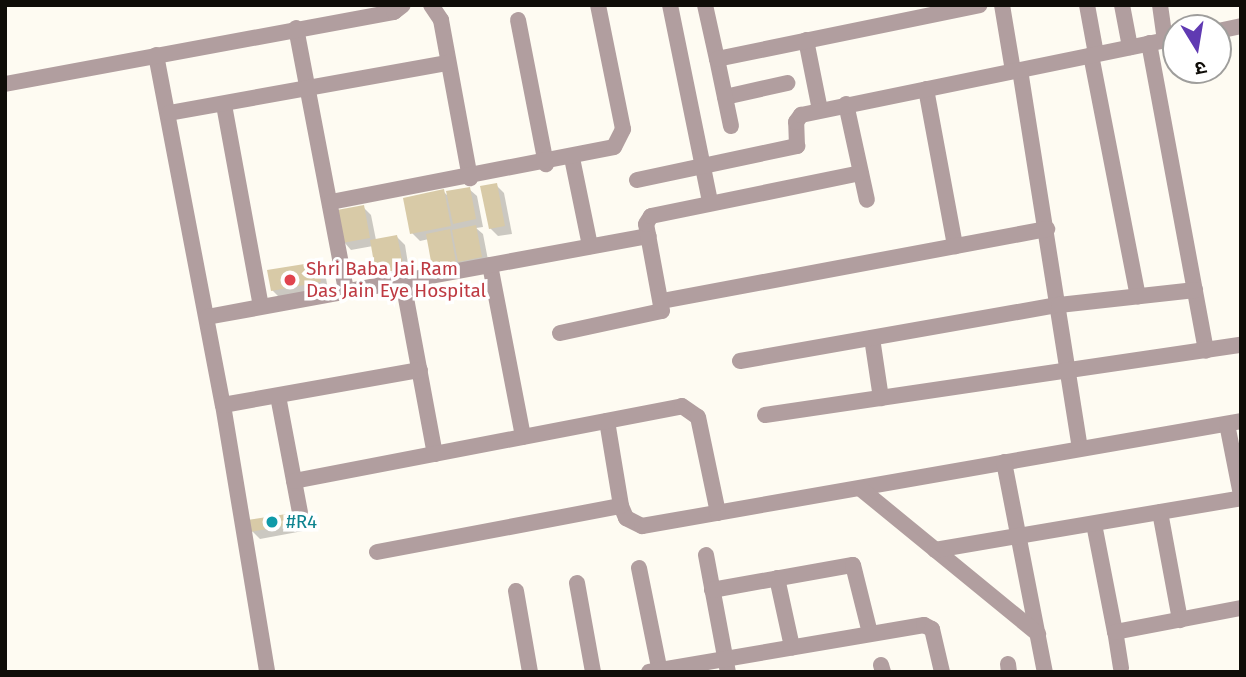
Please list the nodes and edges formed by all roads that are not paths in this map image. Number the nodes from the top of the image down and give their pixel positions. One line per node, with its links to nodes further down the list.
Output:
1 (403, 5): 12 (street)
2 (431, 5): 20 (street)
3 (598, 5): 32 (street)
4 (670, 5): 34 (street)
5 (705, 5): 19 (street)
6 (981, 5): 10 (street)
7 (1002, 5): 21 (street)
8 (1087, 5): 18 (street)
9 (1122, 5): 16 (street)
10 (893, 13): 13 (street)
11 (518, 20): 33 (street)
12 (296, 28): 17 (street); 24 (street)
13 (806, 40): 19 (street); 29 (street)
14 (1162, 41): 15 (street)
15 (1149, 43): 16 (street); 47 (street)
16 (1130, 47): 18 (street)
17 (156, 55): 23 (street); 30 (street)
18 (1094, 55): 21 (street); 49 (street)
19 (716, 59): 26 (street)
20 (448, 63): 24 (street); 36 (street)
21 (1017, 71): 25 (street); 41 (street)
22 (787, 83): 26 (street)
23 (5, 84)
24 (308, 88): 28 (street); 39 (street)
25 (926, 89): 27 (street); 44 (street)
26 (725, 96): 31 (street)
27 (846, 104): 29 (street); 35 (street)
28 (224, 105): 30 (street); 52 (street)
29 (820, 110): 34 (street)
30 (169, 114): 53 (street)
31 (731, 126)
32 (572, 158): 33 (street); 43 (street)
33 (546, 164): 36 (street)
34 (702, 167): 37 (street); 40 (street)
35 (861, 173): 38 (street); 40 (street)
36 (470, 178): 39 (street)
37 (637, 180)
38 (867, 200)
39 (331, 202): 48 (street)
40 (710, 202): 42 (street)
41 (1047, 229): 44 (street); 51 (street)
42 (649, 236): 43 (street); 50 (street)
43 (590, 246): 45 (street)
44 (955, 246): 50 (street)
45 (491, 265): 46 (street); 67 (street)
46 (403, 282): 48 (street); 59 (street)
47 (1195, 290): 49 (street); 57 (street)
48 (346, 291): 52 (street)
49 (1138, 296): 51 (street)
50 (662, 301): 54 (street)
51 (1059, 305): 55 (street); 60 (street)
52 (261, 306): 53 (street)
53 (207, 317): 63 (street)
54 (560, 333)
55 (872, 338): 58 (street); 62 (street)
56 (1241, 345): 57 (street)
57 (1206, 351): 60 (street)
58 (740, 361)
59 (420, 370): 61 (street); 69 (street)
60 (1069, 372): 62 (street); 68 (street)
61 (278, 396): 63 (street); 71 (street)
62 (881, 398): 64 (street)
63 (223, 405): 97 (street)
64 (765, 415)
65 (607, 421): 67 (street); 74 (street); 77 (street)
66 (1234, 422): 68 (street); 73 (street)
67 (523, 437): 69 (street)
68 (1080, 447): 70 (street)
69 (435, 454): 71 (street)
70 (1004, 462): 72 (street); 79 (street)
71 (294, 481): 75 (street)
72 (861, 489): 77 (street); 80 (street)
73 (1241, 497): 76 (street)
74 (621, 506): 77 (street); 81 (street)
75 (300, 512)
76 (1160, 512): 78 (street); 89 (street)
77 (718, 513)
78 (1094, 523): 79 (street); 90 (street)
79 (1019, 536): 80 (street); 92 (street)
80 (935, 550): 92 (street)
81 (377, 552)
82 (706, 555): 86 (street)
83 (639, 568): 96 (street)
84 (776, 578): 86 (street); 91 (street); 93 (street)
85 (578, 583): 99 (street)
86 (712, 590): 94 (street)
87 (516, 591): 98 (street)
88 (1241, 608): 89 (street)
89 (1180, 620): 90 (street)
90 (1115, 632): 95 (street)
91 (870, 633): 93 (street); 100 (street)
92 (1038, 634): 101 (street)
93 (792, 647): 94 (street)
94 (727, 666): 96 (street)
95 (1121, 668)
96 (656, 671)
97 (267, 672)
98 (530, 672)
99 (593, 672)
100 (942, 672)
101 (1045, 672)

